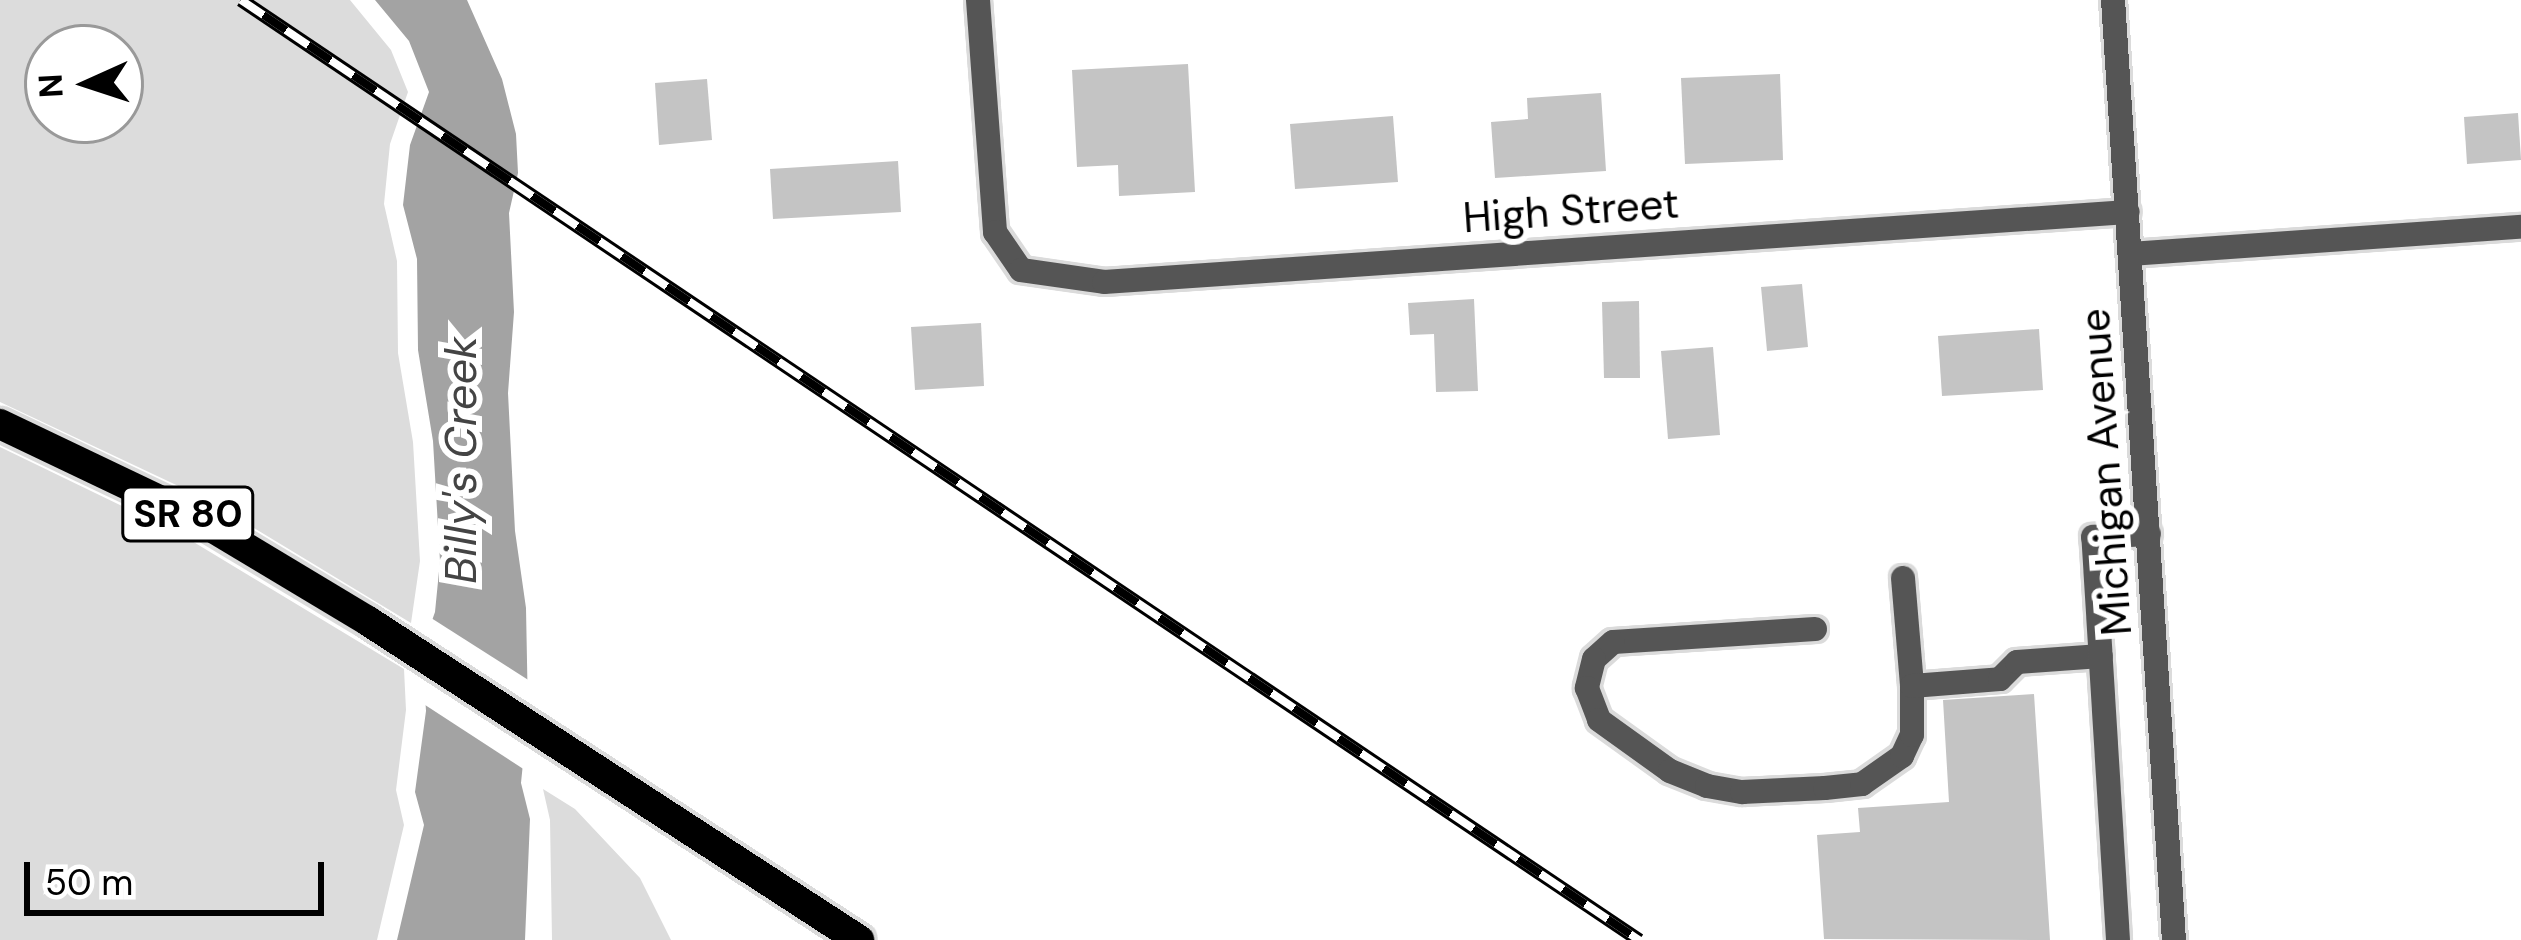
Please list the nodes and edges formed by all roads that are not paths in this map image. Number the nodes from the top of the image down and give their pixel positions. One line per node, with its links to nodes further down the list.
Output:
1 (978, 0): 3 (street, High Street)
2 (2113, 0): 3 (street, Michigan Avenue)
3 (2128, 212): 5 (street, Michigan Avenue)
4 (2521, 227): 5 (street)
5 (2131, 254): 7 (street, Michigan Avenue)
6 (0, 424): 12 (main road, SR 80)
7 (2149, 534): 10 (street); 14 (street, Michigan Avenue)
8 (1903, 578): 11 (street)
9 (1815, 629): 11 (street)
10 (2101, 656): 11 (street); 13 (street)
11 (1912, 686)
12 (859, 940)
13 (2118, 940)
14 (2174, 940)

